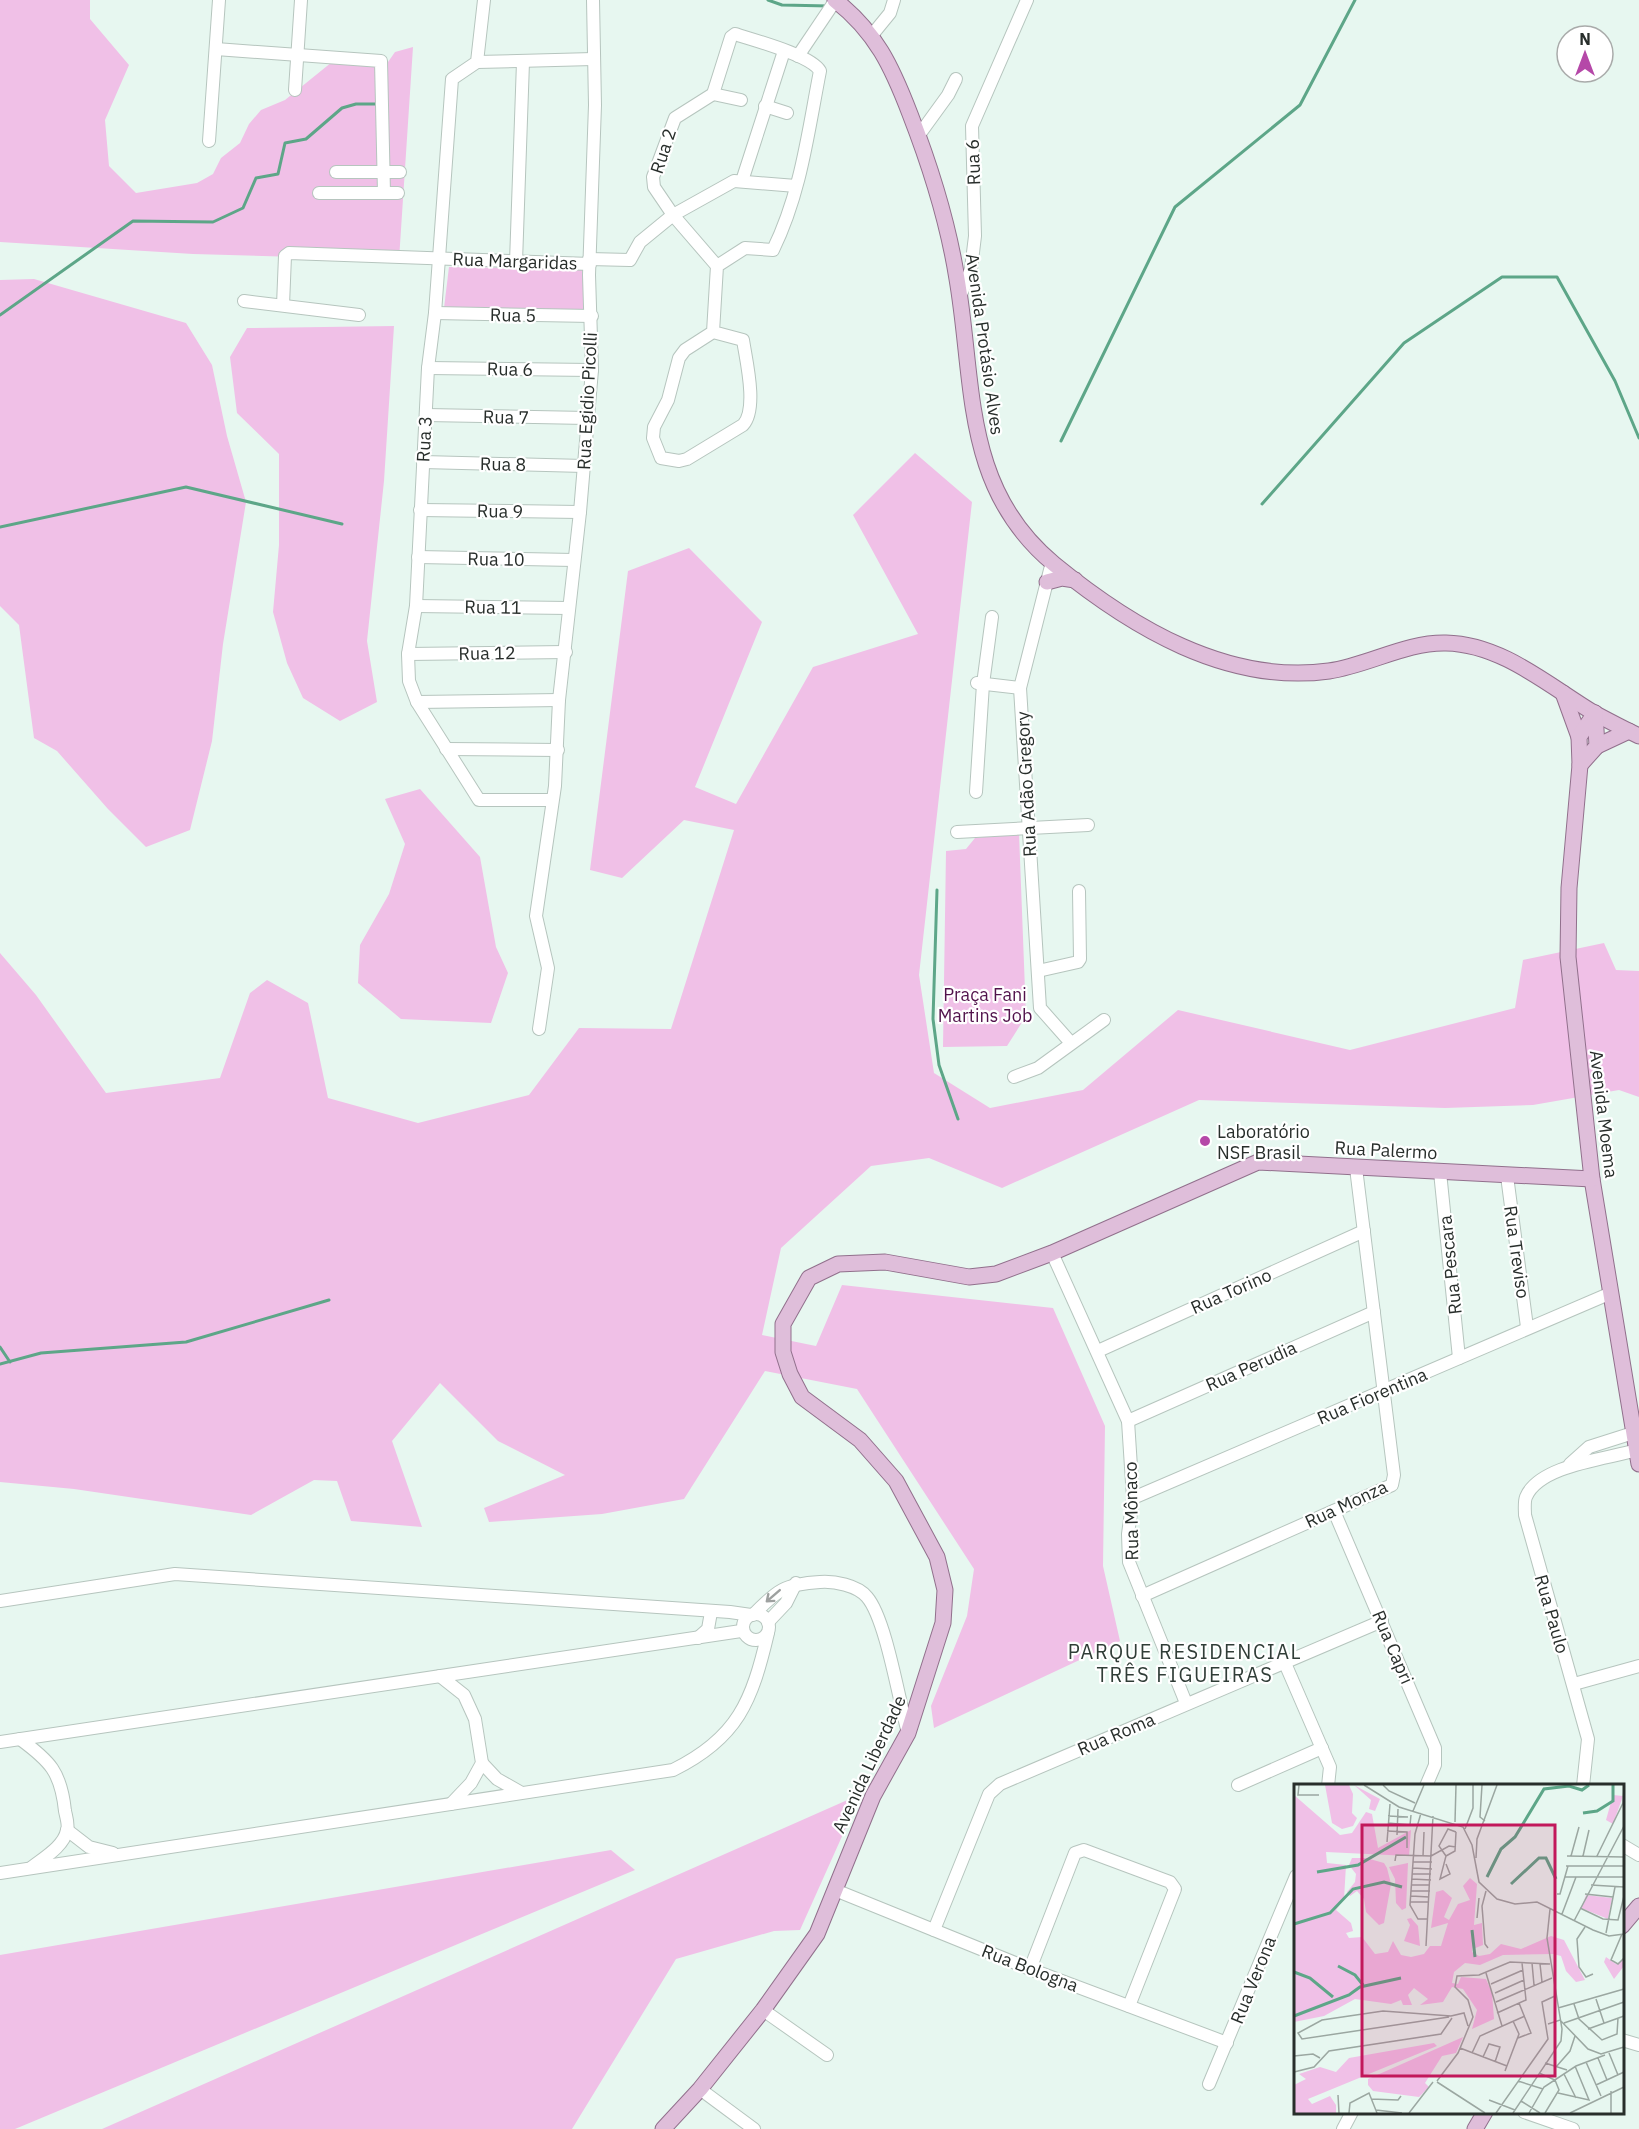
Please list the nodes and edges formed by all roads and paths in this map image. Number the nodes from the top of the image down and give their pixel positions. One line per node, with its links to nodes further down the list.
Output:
1 (219, 0): 9 (street)
2 (301, 0): 11 (street)
3 (484, 0): 14 (street)
4 (593, 0): 13 (street, Rua Egidio Picolli)
5 (835, 0): 8 (main road, Avenida Protásio Alves); 12 (street)
6 (894, 0): 8 (street)
7 (1027, 0): 37 (street, Rua 6)
8 (872, 35): 22 (main road, Avenida Protásio Alves)
9 (216, 48): 11 (street); 23 (street)
10 (784, 51): 12 (street); 18 (street); 20 (street)
11 (298, 55): 17 (street); 25 (street)
12 (798, 56): 28 (street)
13 (592, 59): 15 (street); 35 (street, Rua Egidio Picolli)
14 (477, 62): 15 (street); 33 (street, Rua 3)
15 (523, 62): 34 (street)
16 (956, 79): 22 (street)
17 (295, 90)
18 (713, 94): 19 (street); 32 (street, Rua 2)
19 (741, 100)
20 (765, 106): 21 (street); 27 (street)
21 (787, 113)
22 (919, 135): 37 (main road, Avenida Protásio Alves)
23 (209, 141)
24 (336, 172): 25 (street)
25 (385, 172): 26 (street); 30 (street)
26 (400, 172)
27 (742, 181): 28 (street); 32 (street)
28 (796, 186): 36 (street)
29 (319, 193): 30 (street)
30 (384, 193): 31 (street)
31 (398, 193)
32 (673, 215): 35 (street, Rua Margaridas); 36 (street, Rua 2)
33 (440, 258): 34 (street, Rua Margaridas); 39 (street, Rua Margaridas); 40 (street, Rua 3)
34 (516, 262): 35 (street, Rua Margaridas)
35 (590, 262): 42 (street, Rua Egidio Picolli)
36 (717, 266): 43 (street)
37 (960, 298): 54 (main road, Avenida Protásio Alves)
38 (244, 301): 39 (street)
39 (283, 305): 41 (street)
40 (435, 314): 42 (street, Rua 5); 44 (street, Rua 3)
41 (359, 315)
42 (592, 316): 45 (street, Rua Egidio Picolli)
43 (713, 332): 43 (street)
44 (428, 368): 45 (street, Rua 6); 46 (street, Rua 3)
45 (592, 370): 47 (street, Rua Egidio Picolli)
46 (426, 415): 47 (street, Rua 7); 48 (street, Rua 3)
47 (587, 418): 49 (street, Rua Egidio Picolli)
48 (423, 462): 49 (street, Rua 8); 50 (street, Rua 3)
49 (584, 466): 51 (street, Rua Egidio Picolli)
50 (420, 510): 51 (street, Rua 9); 52 (street, Rua 3)
51 (580, 512): 53 (street, Rua Egidio Picolli)
52 (418, 557): 53 (street, Rua 10); 57 (street, Rua 3)
53 (574, 560): 58 (street, Rua Egidio Picolli)
54 (1052, 562): 55 (main road, Avenida Protásio Alves); 56 (street, Rua Adão Gregory)
55 (1075, 580): 56 (main road); 64 (main road, Avenida Protásio Alves)
56 (1047, 582): 63 (street, Rua Adão Gregory)
57 (416, 606): 58 (street, Rua 11); 61 (street, Rua 3)
58 (569, 608): 60 (street, Rua Egidio Picolli)
59 (992, 617): 62 (street)
60 (566, 652): 61 (street, Rua 12); 65 (street, Rua Egidio Picolli)
61 (408, 654): 66 (street, Rua 3)
62 (980, 683): 63 (street); 74 (street)
63 (1020, 688): 77 (street, Rua Adão Gregory)
64 (1563, 693): 67 (main road, Avenida Protásio Alves); 69 (main road, Avenida Moema)
65 (559, 700): 66 (street); 72 (street, Rua Egidio Picolli)
66 (417, 702): 71 (street, Rua 3)
67 (1595, 713): 68 (main road, Avenida Protásio Alves); 69 (main road); 70 (main road)
68 (1634, 734): 70 (main road)
69 (1579, 738): 73 (main road, Avenida Moema)
70 (1597, 746): 73 (main road)
71 (446, 749): 72 (street); 75 (street, Rua 3)
72 (558, 750): 75 (street, Rua Egidio Picolli)
73 (1580, 765): 88 (main road, Avenida Moema)
74 (976, 792)
75 (552, 800): 82 (street, Rua Egidio Picolli)
76 (1088, 825): 77 (street)
77 (1028, 826): 78 (street); 80 (street, Rua Adão Gregory)
78 (957, 832)
79 (1079, 891): 80 (street)
80 (1038, 971): 83 (street, Rua Adão Gregory)
81 (1104, 1020): 83 (street)
82 (539, 1029)
83 (1071, 1043): 84 (street)
84 (1014, 1077)
85 (1356, 1168): 86 (main road, Rua Palermo); 89 (street, Rua Monza); 90 (main road, Rua Palermo)
86 (1440, 1172): 87 (main road, Rua Palermo); 95 (street, Rua Pescara)
87 (1507, 1176): 88 (main road, Rua Palermo); 93 (street, Rua Treviso)
88 (1592, 1179): 91 (main road, Avenida Moema)
89 (1364, 1232): 92 (street, Rua Monza); 94 (street, Rua Torino)
90 (1052, 1253): 94 (street, Rua Mônaco); 118 (main road, Avenida Liberdade)
91 (1611, 1293): 93 (street, Rua Fiorentina); 98 (main road, Avenida Moema)
92 (1374, 1312): 96 (street, Rua Monza); 97 (street, Rua Perudia)
93 (1527, 1327): 95 (street, Rua Fiorentina)
94 (1098, 1351): 97 (street, Rua Mônaco)
95 (1460, 1358): 96 (street, Rua Fiorentina)
96 (1384, 1390): 101 (street, Rua Fiorentina); 102 (street, Rua Monza)
97 (1128, 1421): 101 (street, Rua Mônaco)
98 (1633, 1433): 99 (main road, Avenida Moema); 100 (street, Rua Paulo)
99 (1638, 1457): 100 (street, Rua Paulo)
100 (1569, 1464): 116 (street, Rua Paulo)
101 (1133, 1498): 104 (street, Rua Mônaco)
102 (1334, 1510): 104 (street, Rua Monza); 108 (street, Rua Capri)
103 (796, 1584): 107 (street, one-way to 107); 109 (street); 118 (street)
104 (1142, 1596): 117 (street, Rua Mônaco)
105 (0, 1601): 106 (street)
106 (713, 1612): 107 (street); 110 (street); 111 (street)
107 (752, 1615): 109 (street); 110 (street)
108 (1382, 1621): 112 (street, Rua Roma); 124 (street, Rua Capri)
109 (768, 1628): 110 (street); 114 (street)
110 (746, 1635): 111 (street); 114 (street)
111 (698, 1638): 115 (street)
112 (1284, 1661): 117 (street, Rua Roma); 121 (street)
113 (1639, 1666): 116 (street)
114 (759, 1668): 127 (street)
115 (440, 1676): 119 (street); 122 (street)
116 (1574, 1684): 125 (street, Rua Paulo)
117 (1186, 1703): 139 (street, Rua Roma)
118 (908, 1733): 136 (main road, Avenida Liberdade)
119 (20, 1739): 120 (street); 129 (street)
120 (0, 1742)
121 (1322, 1748): 123 (street); 126 (street)
122 (482, 1763): 127 (street); 128 (street)
123 (1328, 1784)
124 (1426, 1784)
125 (1584, 1784)
126 (1238, 1785)
127 (520, 1792): 128 (street)
128 (451, 1804): 131 (street)
129 (68, 1830): 131 (street); 133 (street)
130 (1624, 1846): 132 (street)
131 (118, 1855): 133 (street)
132 (1639, 1855)
133 (30, 1868): 134 (street)
134 (0, 1873)
135 (1294, 1881): 144 (street, Rua Verona)
136 (835, 1890): 139 (street, Rua Bologna); 142 (main road, Avenida Liberdade)
137 (1639, 1906): 138 (main road)
138 (1624, 1925)
139 (934, 1930): 140 (street, Rua Bologna)
140 (1030, 1969): 141 (street, Rua Bologna); 141 (street)
141 (1129, 2006): 144 (street, Rua Bologna)
142 (763, 2010): 146 (street); 148 (main road, Avenida Liberdade)
143 (1624, 2040): 145 (street)
144 (1227, 2043): 147 (street, Rua Verona)
145 (1639, 2045)
146 (827, 2055)
147 (1209, 2084)
148 (700, 2089): 152 (main road, Avenida Liberdade); 153 (street)
149 (1351, 2114): 154 (street)
150 (1484, 2114): 155 (main road)
151 (1530, 2114): 156 (street)
152 (663, 2129)
153 (754, 2129)
154 (1342, 2129)
155 (1475, 2129)
156 (1573, 2129)

